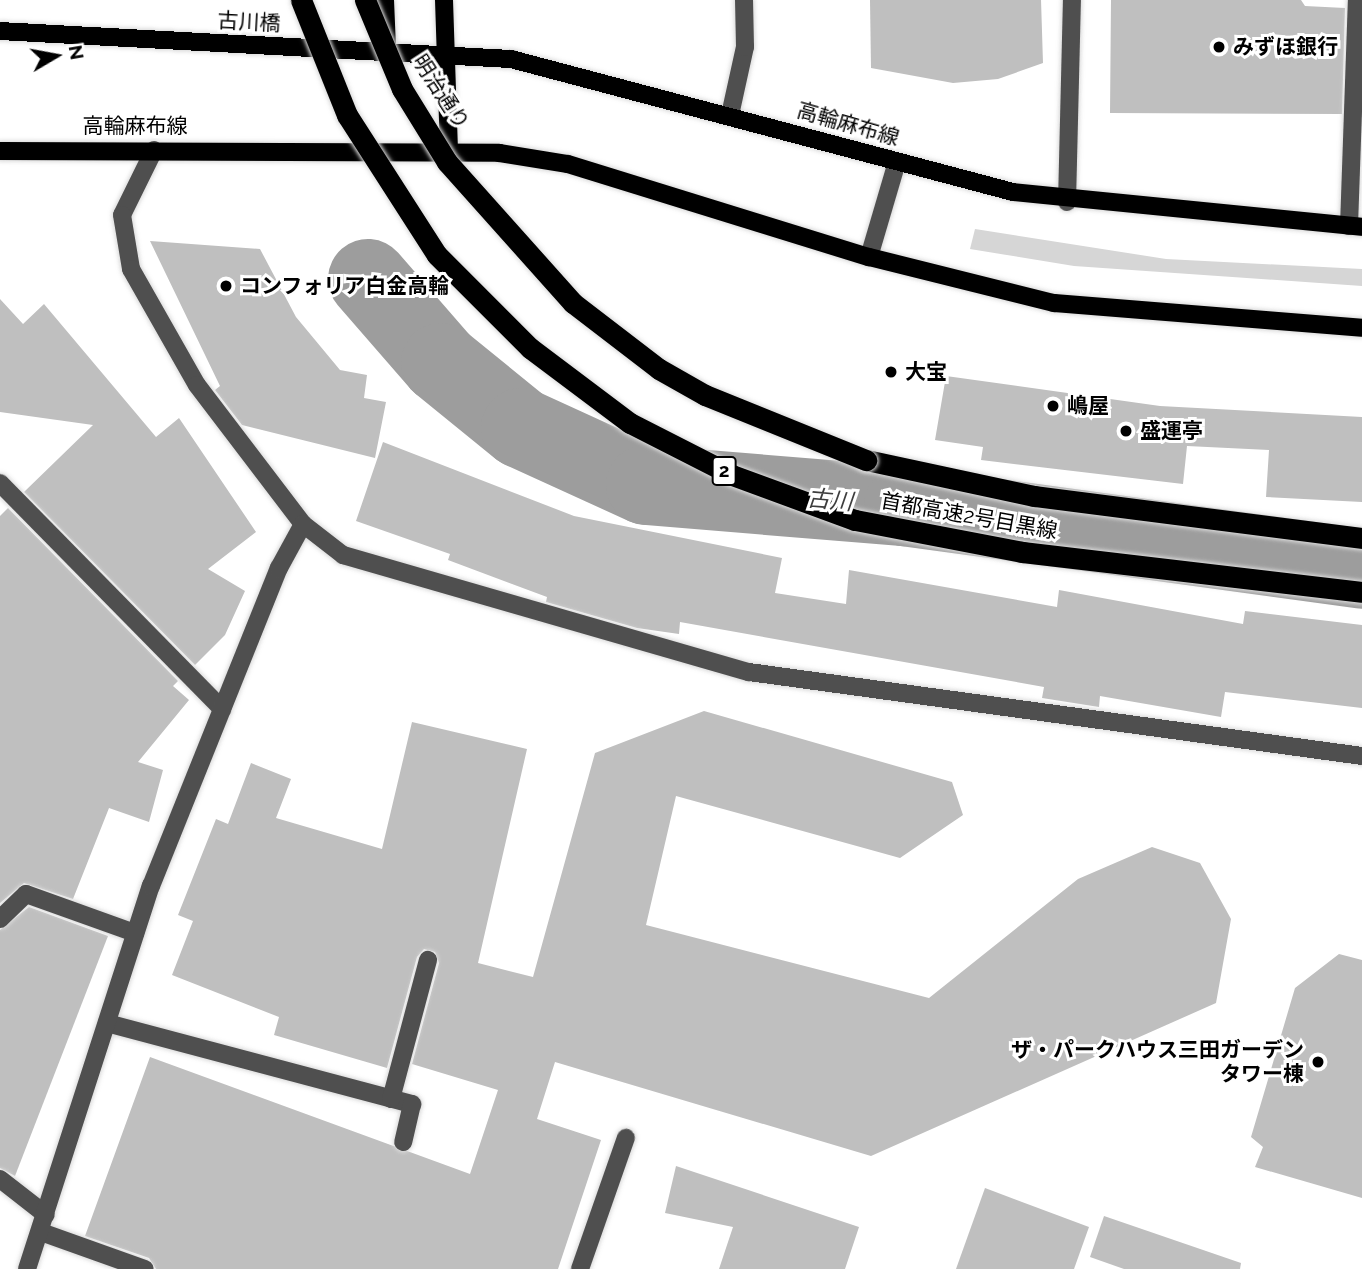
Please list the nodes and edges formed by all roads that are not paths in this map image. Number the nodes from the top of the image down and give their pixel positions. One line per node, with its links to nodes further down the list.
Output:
1 (301, 0): 26 (highway, 首都高速2号目黒線 / 2, bridge)
2 (365, 0): 25 (highway, 首都高速2号目黒線, bridge)
3 (385, 0): 10 (main road, 明治通り)
4 (444, 0): 11 (main road, 明治通り)
5 (744, 0): 12 (street)
6 (1072, 0): 19 (street)
7 (1357, 0): 20 (street)
8 (0, 31): 9 (main road, 古川橋)
9 (325, 48): 10 (main road, 高輪麻布線)
10 (387, 51): 11 (main road, 高輪麻布線); 14 (main road, 明治通り)
11 (445, 54): 12 (main road, 高輪麻布線); 14 (main road, 明治通り)
12 (730, 115): 18 (main road, 高輪麻布線)
13 (0, 139): 15 (main road, 高輪麻布線)
14 (449, 148): 16 (main road, 高輪麻布線); 21 (main road)
15 (61, 149): 16 (main road, 高輪麻布線); 17 (main road, 高輪麻布線)
16 (154, 149): 24 (street)
17 (0, 151)
18 (897, 162): 19 (main road, 高輪麻布線); 21 (street)
19 (1067, 202): 20 (main road, 高輪麻布線)
20 (1356, 226)
21 (869, 257): 22 (main road)
22 (1362, 328)
23 (0, 483): 27 (street)
24 (303, 524): 27 (street); 28 (street)
25 (1362, 538)
26 (1362, 592)
27 (222, 709): 30 (street)
28 (1362, 757)
29 (0, 919): 30 (street)
30 (135, 933): 32 (street)
31 (428, 960): 33 (street)
32 (107, 1023): 33 (street); 37 (street)
33 (391, 1098): 35 (street)
34 (626, 1138): 41 (street)
35 (403, 1142)
36 (0, 1180): 37 (street)
37 (46, 1215): 38 (street)
38 (41, 1232): 39 (street); 40 (street)
39 (27, 1269)
40 (145, 1269)
41 (580, 1269)

